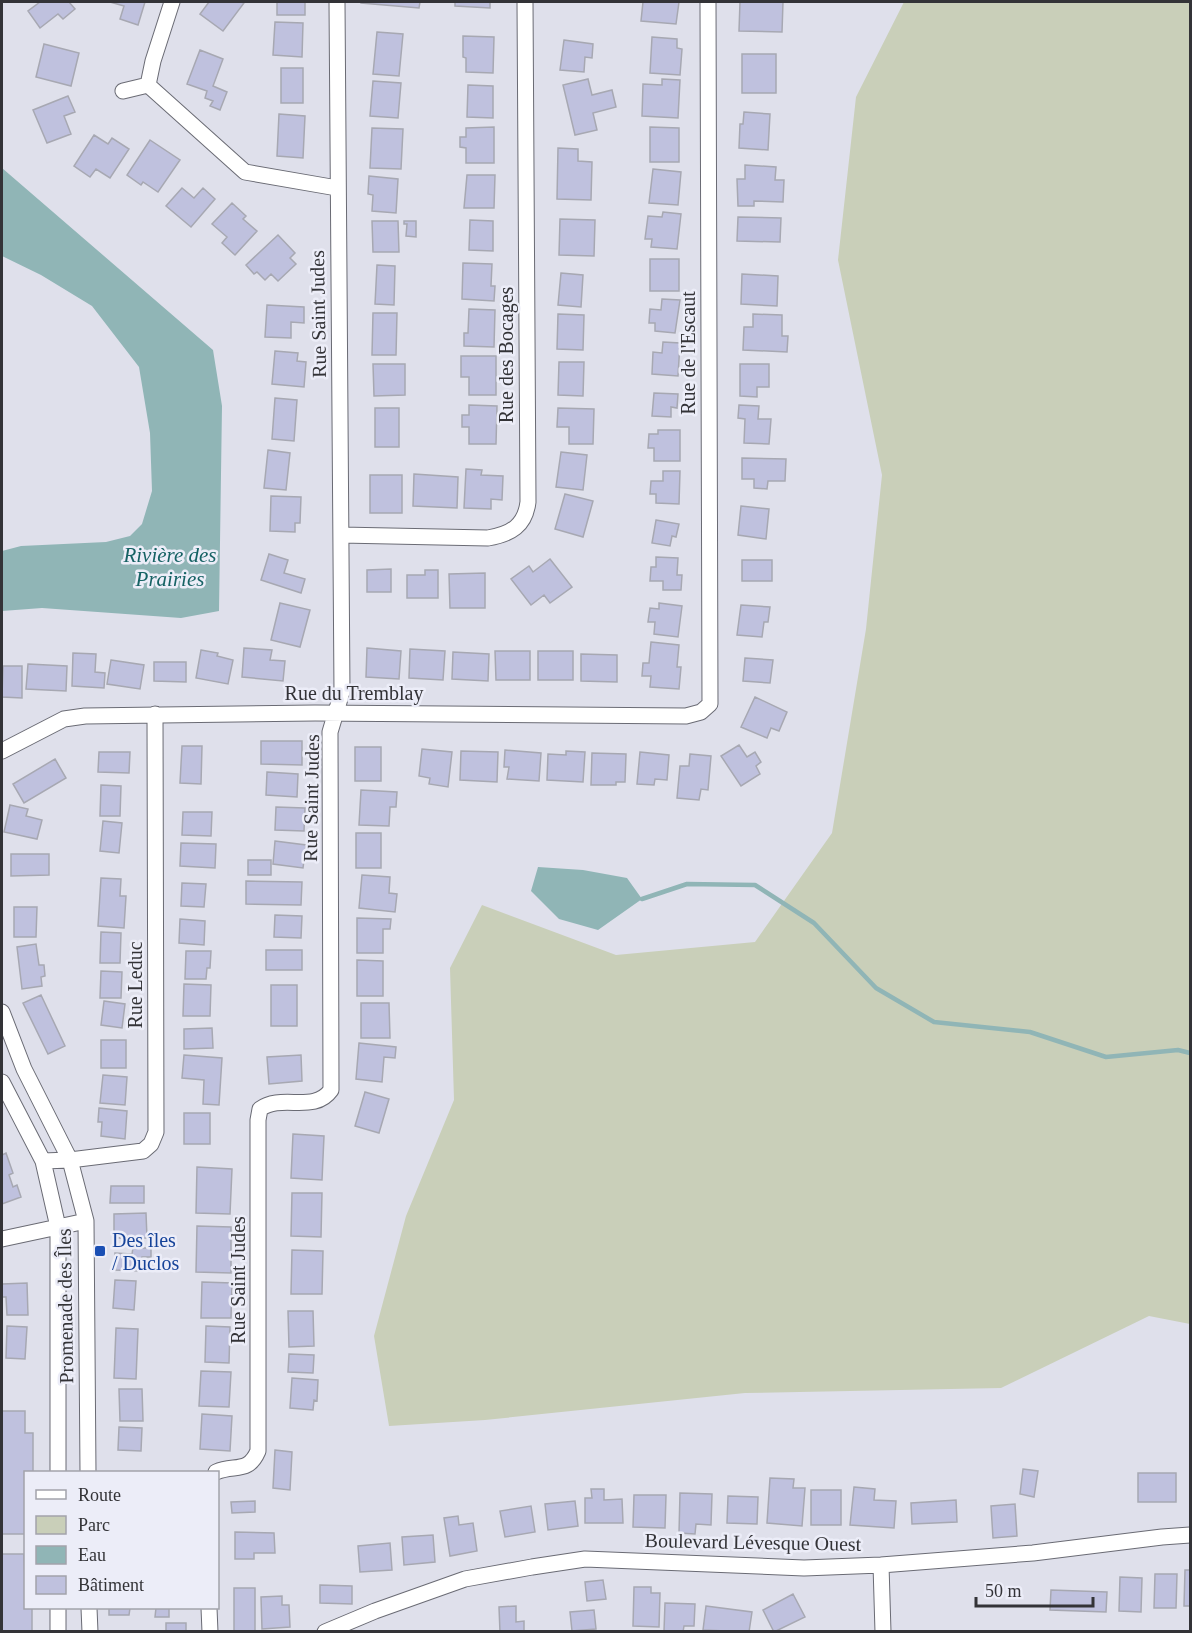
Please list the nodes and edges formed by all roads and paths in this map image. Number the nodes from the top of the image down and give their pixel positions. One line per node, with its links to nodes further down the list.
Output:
1 (172, 2): 5 (street)
2 (337, 2): 7 (street, Rue Saint Judes)
3 (525, 2): 8 (street, Rue des Bocages)
4 (708, 2): 9 (street, Rue de l'Escaut)
5 (148, 85): 6 (street); 7 (street)
6 (123, 91)
7 (337, 188): 8 (street, Rue Saint Judes)
8 (341, 535): 10 (street, Rue Saint Judes)
9 (710, 704): 10 (street, Rue du Tremblay)
10 (336, 713): 11 (street, Rue du Tremblay); 22 (street, Rue Saint Judes)
11 (155, 714): 12 (street, Rue du Tremblay); 15 (street, Rue Leduc)
12 (2, 751)
13 (2, 1012): 15 (street, Promenade des Îles)
14 (2, 1082): 16 (street, Promenade des Îles)
15 (70, 1160): 16 (street, Rue Leduc); 17 (street, Promenade des Îles)
16 (43, 1161): 18 (street, Promenade des Îles)
17 (86, 1221): 18 (street); 21 (street, Promenade des Îles)
18 (58, 1227): 19 (street); 20 (street, Promenade des Îles)
19 (2, 1239)
20 (58, 1471)
21 (88, 1471)
22 (219, 1472)
23 (1191, 1535): 24 (street, Boulevard Lévesque Ouest)
24 (881, 1565): 31 (street, Boulevard Lévesque Ouest); 32 (street)
25 (58, 1609): 28 (street)
26 (89, 1609): 29 (street)
27 (210, 1609): 30 (street)
28 (58, 1632)
29 (90, 1632)
30 (210, 1632)
31 (325, 1632)
32 (883, 1632)

